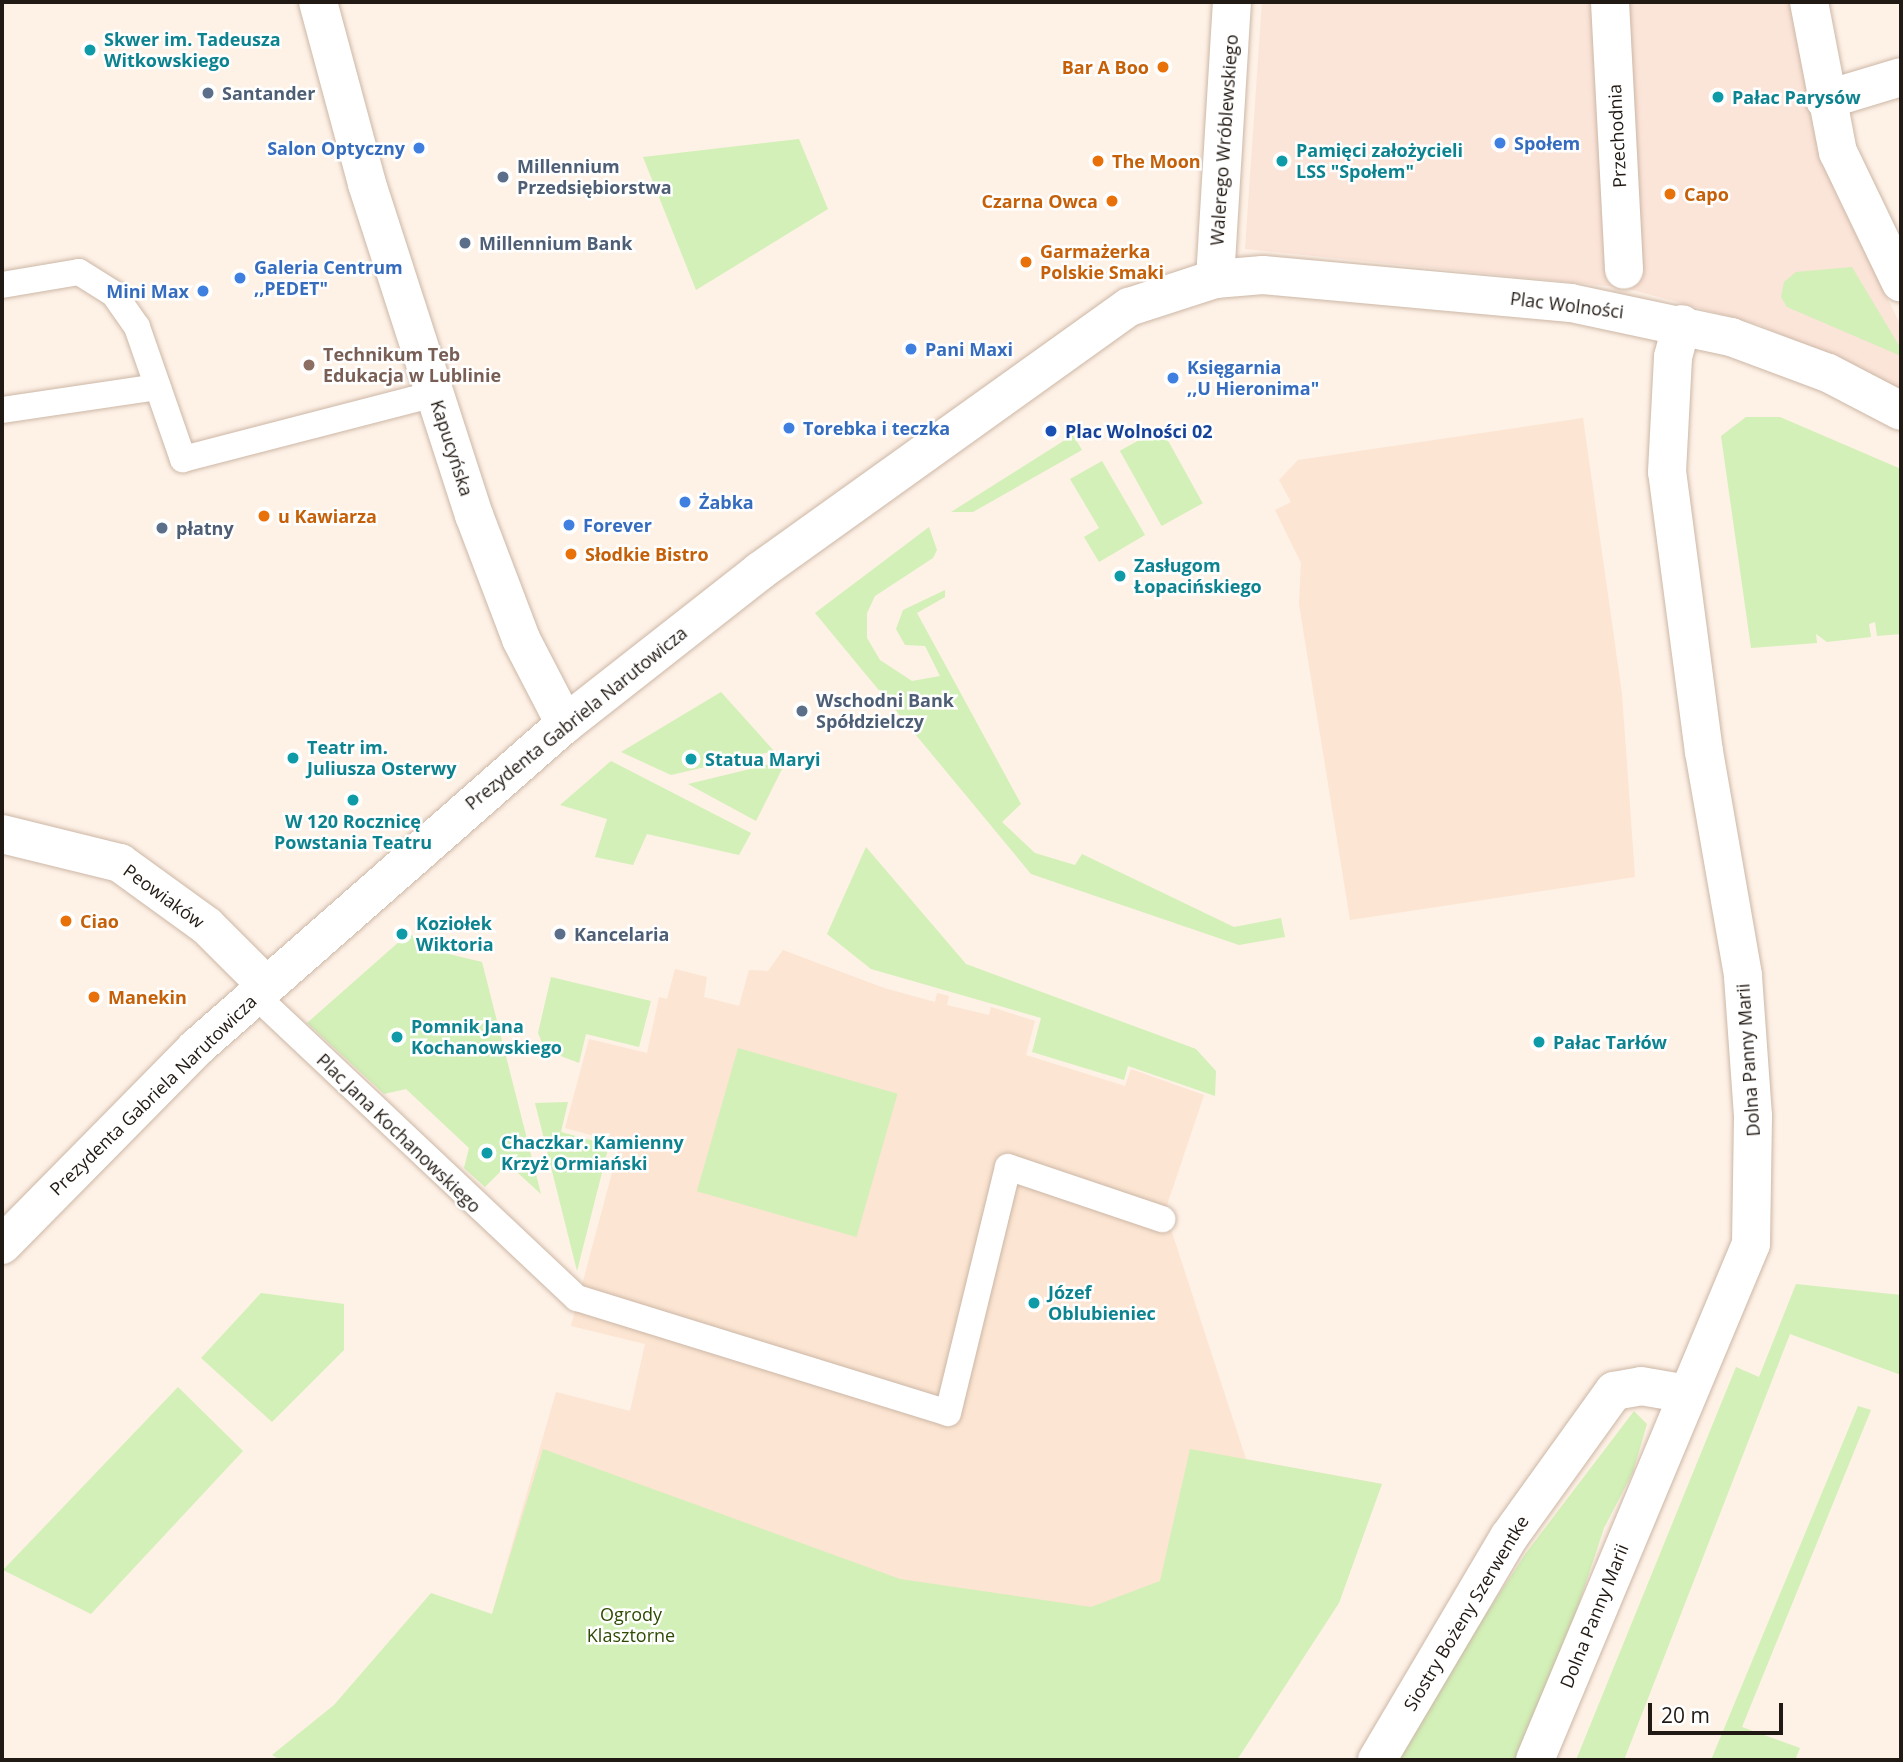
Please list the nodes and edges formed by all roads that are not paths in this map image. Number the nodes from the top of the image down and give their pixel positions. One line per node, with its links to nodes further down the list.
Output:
1 (318, 2): 13 (street, Kapucyńska)
2 (1232, 2): 8 (street, Walerego Wróblewskiego)
3 (1610, 2): 7 (street, Przechodnia)
4 (1809, 2): 6 (street)
5 (1901, 77): 6 (street)
6 (1825, 100): 9 (street)
7 (1624, 270)
8 (1216, 279): 11 (street, Plac Wolności); 16 (street, Prezydenta Gabriela Narutowicza)
9 (1901, 284)
10 (2, 285): 12 (lane)
11 (1682, 324): 15 (street, Plac Wolności); 21 (street, Dolna Panny Marii)
12 (158, 387): 13 (lane); 14 (lane)
13 (435, 394): 16 (street, Kapucyńska)
14 (2, 410)
15 (1901, 411)
16 (565, 724): 18 (street, Prezydenta Gabriela Narutowicza)
17 (2, 834): 18 (street, Peowiaków)
18 (260, 990): 19 (lane, Plac Jana Kochanowskiego); 20 (street, Prezydenta Gabriela Narutowicza)
19 (1162, 1219)
20 (2, 1245)
21 (1687, 1394): 22 (street, Siostry Bożeny Szerwentke); 23 (street, Dolna Panny Marii)
22 (1377, 1760)
23 (1535, 1760)

